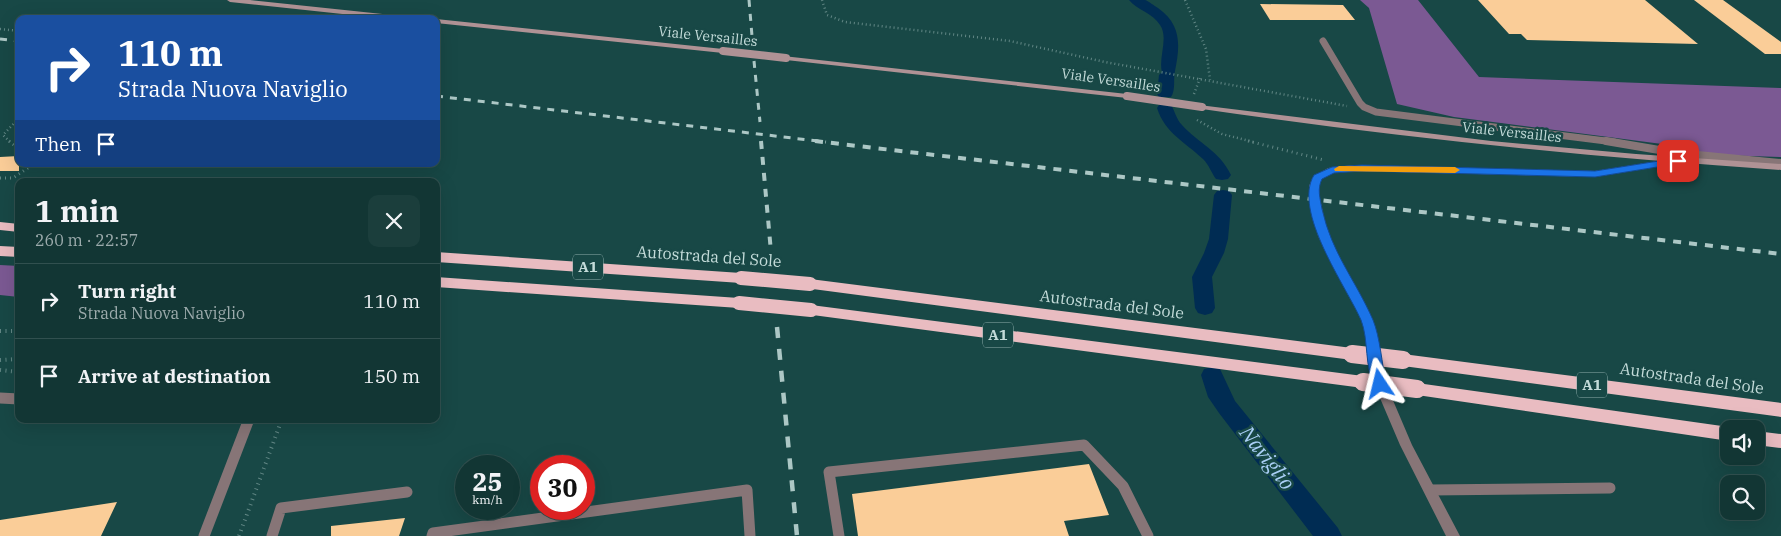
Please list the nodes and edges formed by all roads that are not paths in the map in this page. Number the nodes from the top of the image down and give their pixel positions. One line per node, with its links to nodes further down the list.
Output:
1 (230, 0): 2 (street)
2 (374, 15)
3 (440, 21): 5 (street, Viale Versailles, bridge)
4 (1323, 41): 6 (lane)
5 (1678, 161): 7 (street, Viale Versailles); 22 (street)
6 (1781, 163)
7 (1781, 168)
8 (0, 226): 9 (highway)
9 (15, 228)
10 (0, 251): 11 (highway)
11 (15, 252)
12 (440, 257): 16 (highway, Autostrada del Sole / A1, bridge)
13 (440, 282): 18 (highway, A1, bridge)
14 (0, 398): 15 (lane)
15 (15, 399)
16 (1781, 410)
17 (247, 423): 24 (lane)
18 (1720, 433)
19 (1765, 439): 20 (highway)
20 (1781, 441)
21 (1610, 488): 22 (lane)
22 (1430, 490): 30 (street)
23 (407, 492): 25 (lane)
24 (204, 536)
25 (272, 536)
26 (432, 536): 27 (lane)
27 (750, 536)
28 (839, 536): 29 (lane)
29 (1148, 536)
30 (1453, 536)

